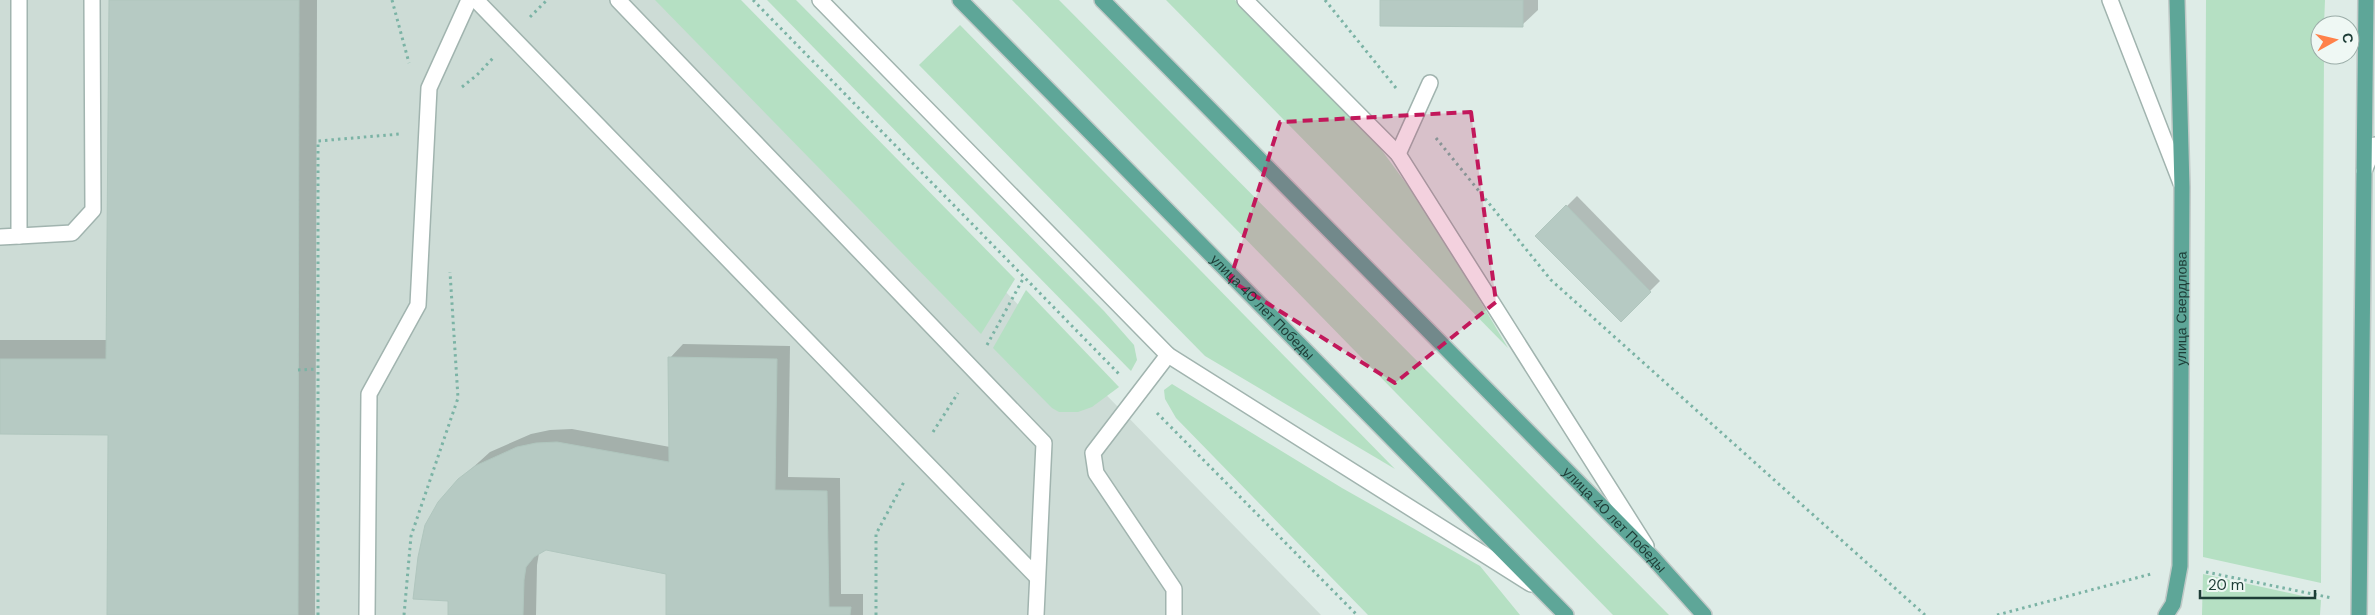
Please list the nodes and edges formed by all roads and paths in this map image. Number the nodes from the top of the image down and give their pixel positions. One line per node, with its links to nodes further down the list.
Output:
1 (19, 0): 23 (street)
2 (92, 0): 23 (street)
3 (469, 0): 17 (street)
4 (476, 0): 29 (street)
5 (618, 0): 32 (street)
6 (753, 0): 28 (path)
7 (820, 0): 25 (street)
8 (960, 0): 33 (main road, улица 40 лет Победы)
9 (1102, 0): 30 (main road, улица 40 лет Победы)
10 (1245, 0): 20 (street)
11 (1325, 0): 16 (path)
12 (2110, 0): 22 (street)
13 (2177, 0): 22 (main road, улица Свердлова)
14 (2366, 0): 21 (main road)
15 (1430, 83): 20 (street)
16 (1400, 93)
17 (427, 131): 26 (path); 36 (street)
18 (1432, 132): 43 (path)
19 (2375, 145): 21 (street)
20 (1398, 154): 30 (street)
21 (2363, 173): 34 (main road)
22 (2182, 187): 31 (main road, улица Свердлова)
23 (19, 236): 24 (street)
24 (0, 237)
25 (1168, 355): 28 (street); 33 (street)
26 (318, 369): 27 (path); 35 (path)
27 (298, 370)
28 (1138, 394): 39 (street); 40 (path)
29 (918, 454): 32 (street); 37 (path)
30 (1653, 558): 42 (main road, улица 40 лет Победы)
31 (2180, 566): 34 (path); 44 (path); 45 (main road, улица Свердлова)
32 (1036, 576): 38 (street)
33 (1546, 593): 41 (main road, улица 40 лет Победы)
34 (2358, 609)
35 (318, 615)
36 (368, 615)
37 (876, 615)
38 (1036, 615)
39 (1174, 615)
40 (1357, 615)
41 (1566, 615)
42 (1704, 615)
43 (1924, 615)
44 (1997, 615)
45 (2166, 615)

